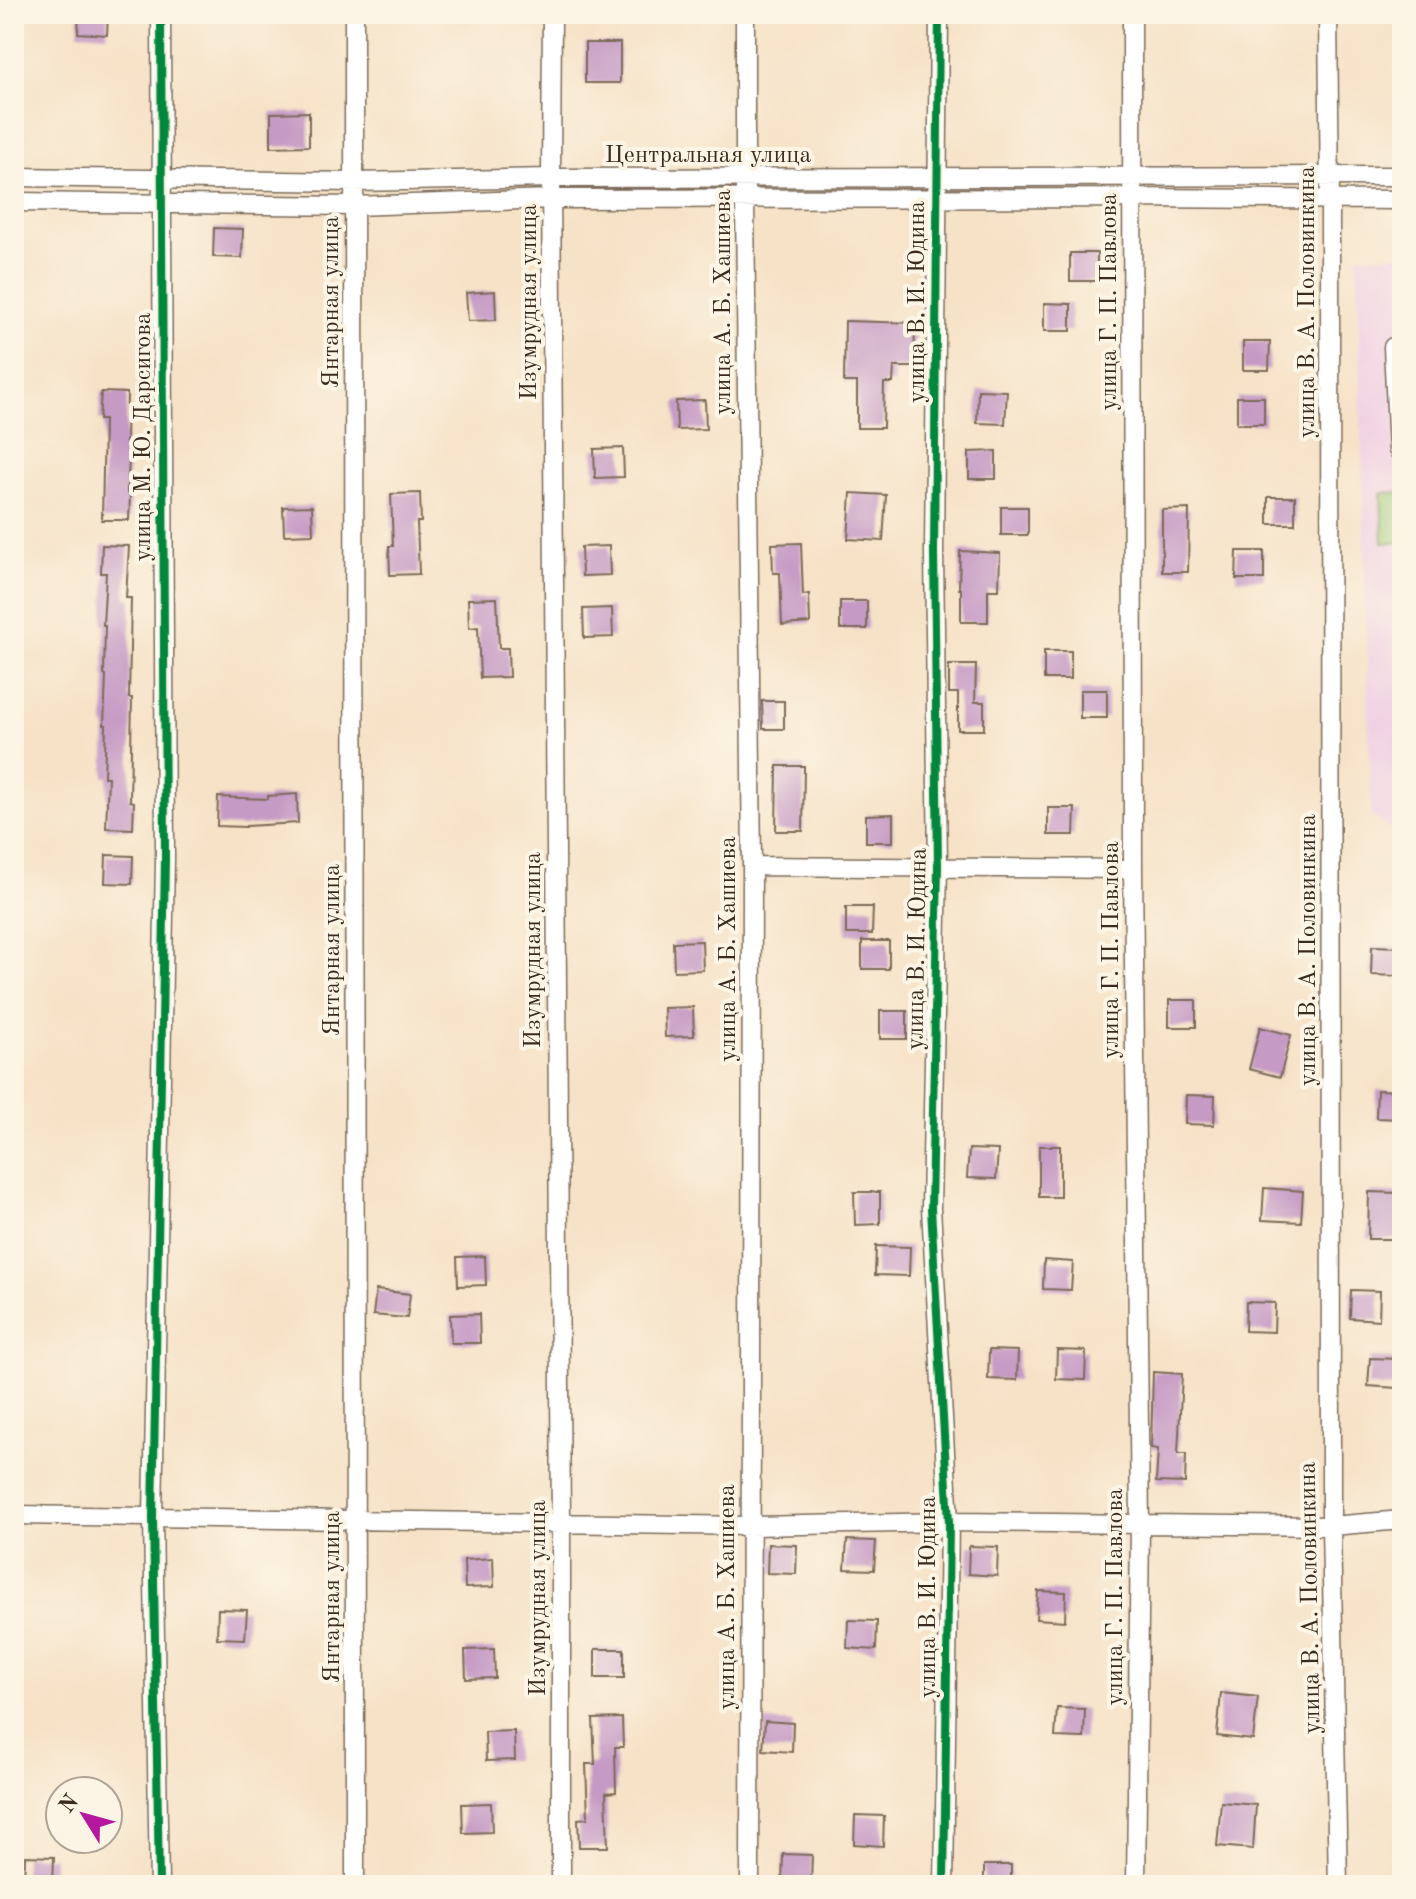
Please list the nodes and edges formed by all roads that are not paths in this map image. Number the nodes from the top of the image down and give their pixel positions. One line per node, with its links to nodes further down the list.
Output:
1 (161, 14): 15 (street, улица М. Ю. Дарсигова)
2 (354, 14): 16 (street, Янтарная улица)
3 (552, 14): 13 (street, Изумрудная улица)
4 (745, 14): 14 (street, улица А. Б. Хашиева)
5 (939, 14): 10 (street, улица В. И. Юдина)
6 (1132, 14): 8 (street, улица Г. П. Павлова)
7 (1328, 14): 9 (street, улица В. А. Половинкина)
8 (1132, 175): 9 (street, Центральная улица); 10 (street, Центральная улица); 17 (street, улица Г. П. Павлова)
9 (1330, 175): 11 (street, Центральная улица); 21 (street, улица В. А. Половинкина)
10 (938, 176): 14 (street, Центральная улица); 19 (street, улица В. И. Юдина)
11 (1402, 176)
12 (14, 177): 15 (street, Центральная улица)
13 (551, 178): 14 (street, Центральная улица); 16 (street, Центральная улица); 18 (street, Изумрудная улица)
14 (745, 178): 20 (street, улица А. Б. Хашиева)
15 (161, 180): 16 (street, Центральная улица); 24 (street, улица М. Ю. Дарсигова)
16 (355, 182): 25 (street, Янтарная улица)
17 (1133, 198): 19 (street); 21 (street); 30 (street, улица Г. П. Павлова)
18 (551, 199): 20 (street); 25 (street); 35 (street, Изумрудная улица)
19 (937, 199): 20 (street); 29 (street, улица В. И. Юдина)
20 (745, 200): 28 (street, улица А. Б. Хашиева)
21 (1330, 200): 22 (street); 39 (street, улица В. А. Половинкина)
22 (1402, 200)
23 (14, 202): 24 (street)
24 (160, 204): 25 (street); 32 (street, улица М. Ю. Дарсигова)
25 (354, 206): 33 (street, Янтарная улица)
26 (1402, 346): 27 (street)
27 (1402, 450)
28 (752, 866): 29 (street); 38 (street, улица А. Б. Хашиева)
29 (938, 867): 30 (street); 36 (street, улица В. И. Юдина)
30 (1133, 869): 37 (street, улица Г. П. Павлова)
31 (14, 1515): 32 (street)
32 (153, 1517): 33 (street); 40 (street, улица М. Ю. Дарсигова)
33 (355, 1519): 35 (street); 41 (street, Янтарная улица)
34 (1402, 1520): 39 (street)
35 (561, 1522): 38 (street); 42 (street, Изумрудная улица)
36 (949, 1522): 37 (street); 38 (street); 44 (street, улица В. И. Юдина)
37 (1140, 1524): 39 (street); 45 (street, улица Г. П. Павлова)
38 (751, 1526): 43 (street, улица А. Б. Хашиева)
39 (1331, 1526): 46 (street, улица В. А. Половинкина)
40 (159, 1885)
41 (355, 1885)
42 (561, 1885)
43 (750, 1885)
44 (944, 1885)
45 (1136, 1885)
46 (1338, 1885)

